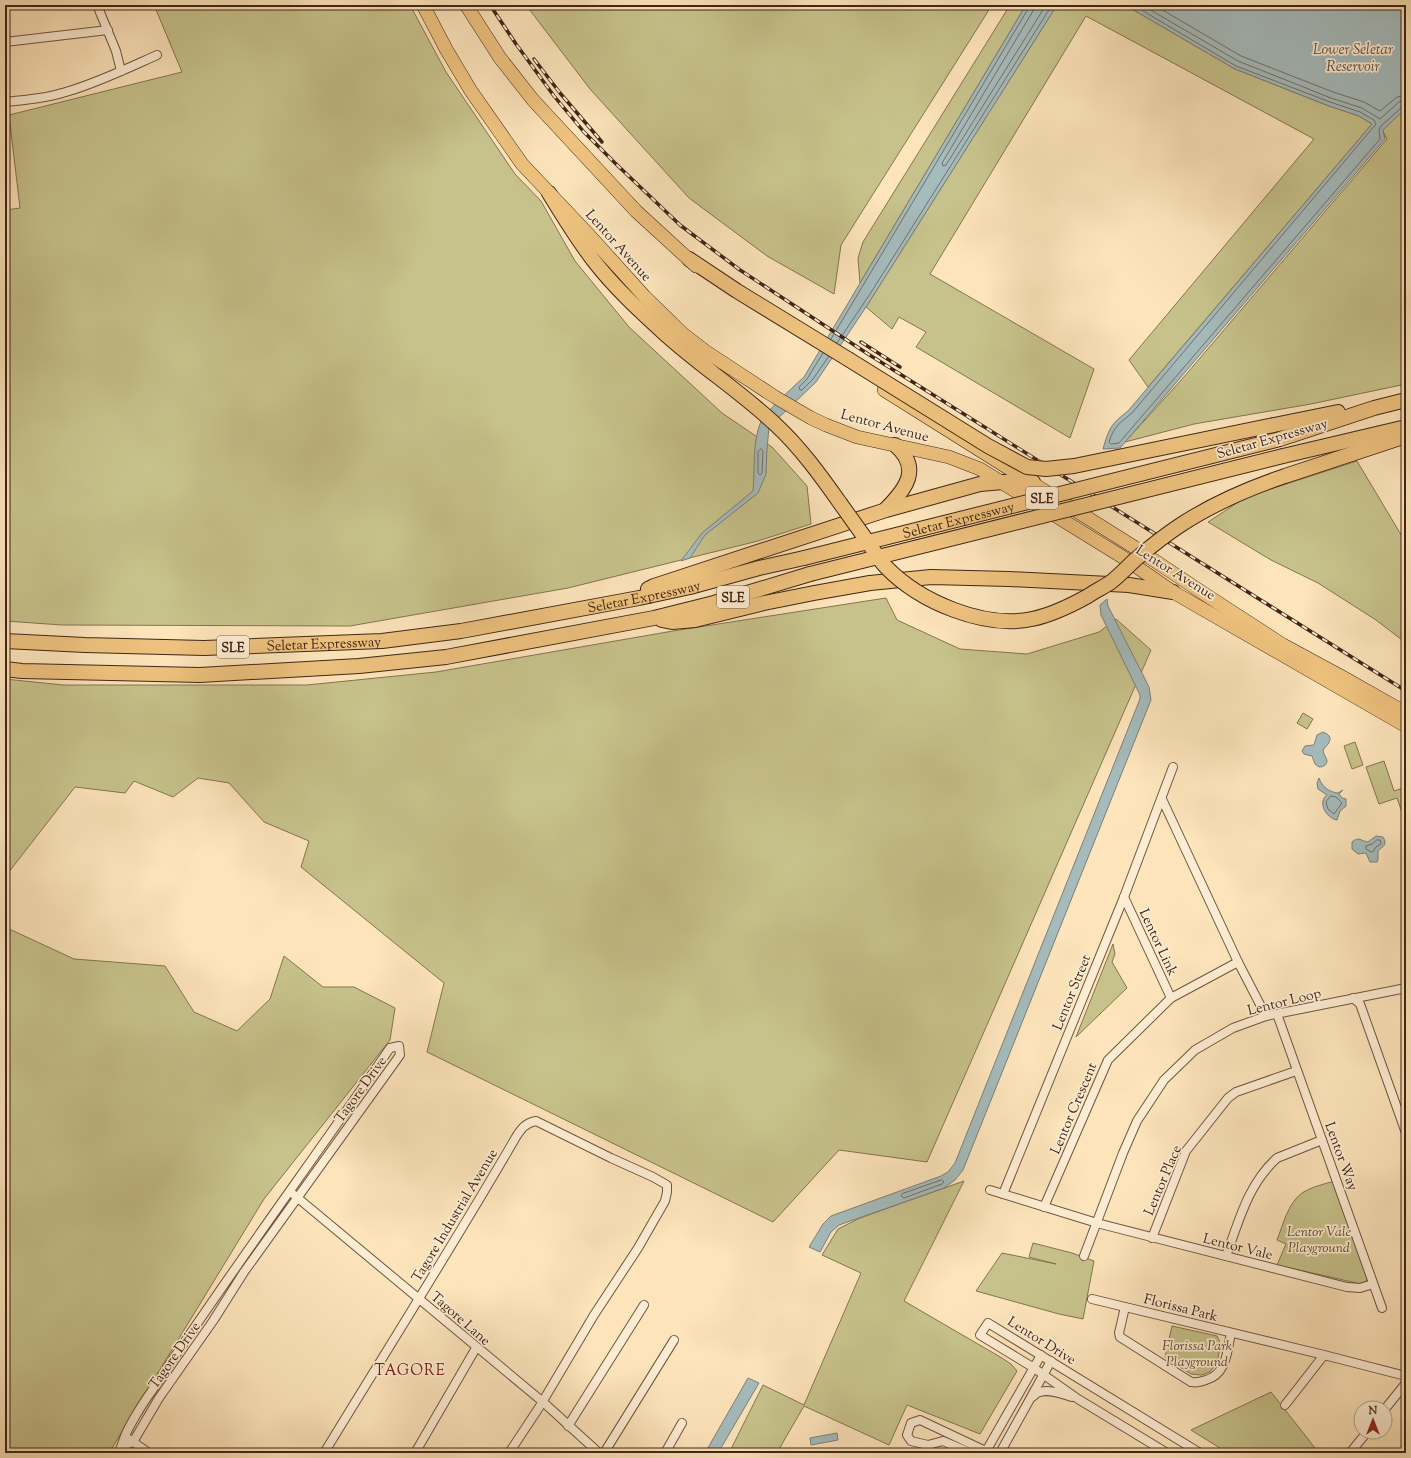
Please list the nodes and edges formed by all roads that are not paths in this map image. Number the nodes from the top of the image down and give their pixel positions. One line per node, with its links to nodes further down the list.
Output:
1 (97, 5): 4 (street)
2 (423, 5): 9 (main road, Lentor Avenue)
3 (466, 5): 10 (main road)
4 (108, 30): 5 (street); 7 (street)
5 (5, 42)
6 (157, 54): 7 (street)
7 (121, 71): 8 (street)
8 (5, 102)
9 (549, 192): 15 (highway, bridge); 16 (main road, Lentor Avenue)
10 (689, 260): 11 (highway)
11 (814, 342): 13 (highway, bridge); 18 (main road, Lentor Avenue)
12 (1406, 400): 13 (highway, Seletar Expressway / SLE)
13 (1374, 408): 23 (highway, Seletar Expressway / SLE, bridge)
14 (1406, 427): 24 (highway, Seletar Expressway / SLE, bridge)
15 (1406, 436)
16 (895, 445): 17 (main road, Lentor Avenue); 19 (highway)
17 (1003, 482): 18 (highway); 19 (highway); 21 (main road, Lentor Avenue)
18 (1033, 482): 20 (main road, Lentor Avenue)
19 (886, 510): 23 (highway)
20 (1134, 547): 21 (main road); 27 (main road, Lentor Avenue)
21 (1124, 558): 22 (main road, Lentor Avenue)
22 (1173, 592): 24 (highway); 28 (main road, Lentor Avenue)
23 (638, 598): 25 (highway, Seletar Expressway / SLE)
24 (654, 618): 26 (highway, Seletar Expressway / SLE)
25 (5, 641)
26 (5, 669)
27 (1406, 713)
28 (1406, 726)
29 (1173, 767): 30 (street, Lentor Street)
30 (1162, 799): 31 (street, Lentor Street); 32 (street)
31 (1124, 897): 34 (street, Lentor Link); 43 (street, Lentor Street)
32 (1238, 962): 34 (street, Lentor Crescent); 37 (street)
33 (1406, 988): 35 (street, Lentor Loop)
34 (1171, 998): 45 (street, Lentor Crescent)
35 (1361, 1000): 36 (street, Lentor Loop); 39 (street)
36 (1277, 1014): 37 (street, Lentor Loop); 38 (street, Lentor Way)
37 (1266, 1016): 46 (street, Lentor Loop)
38 (1296, 1071): 40 (street, Lentor Way); 47 (street, Lentor Place)
39 (1406, 1133)
40 (1322, 1140): 49 (street); 50 (street, Lentor Way)
41 (990, 1190): 43 (street)
42 (290, 1191): 44 (street, Tagore Lane); 44 (street, Tagore Drive); 73 (street, Tagore Drive)
43 (1003, 1194): 45 (street)
44 (298, 1197): 51 (street, Tagore Lane); 75 (street, Tagore Drive)
45 (1044, 1207): 46 (street)
46 (1097, 1223): 47 (street, Lentor Vale); 48 (street, Lentor Loop)
47 (1152, 1238): 49 (street, Lentor Vale)
48 (1084, 1256)
49 (1226, 1256): 50 (street, Lentor Vale)
50 (1373, 1284): 55 (street, Lentor Way)
51 (419, 1298): 58 (street, Tagore Lane); 69 (street, Tagore Industrial Avenue); 79 (street, Tagore Industrial Avenue)
52 (1092, 1299): 54 (street, Florissa Park)
53 (644, 1305): 72 (street)
54 (1125, 1307): 56 (street, Florissa Park); 56 (street, Florissa Park)
55 (1382, 1308)
56 (1231, 1333): 60 (street, Florissa Park)
57 (674, 1340): 83 (street)
58 (476, 1348): 69 (street, Tagore Lane); 80 (street)
59 (1042, 1355): 61 (street, Lentor Drive); 62 (street); 62 (street, Lentor Drive)
60 (1324, 1355): 64 (street, Florissa Park); 70 (street)
61 (1051, 1361): 63 (street); 88 (street, Lentor Drive)
62 (1034, 1368): 63 (street, Lentor Drive); 77 (street)
63 (1043, 1375): 66 (street); 67 (street, Lentor Drive)
64 (1406, 1376)
65 (1406, 1382): 68 (street)
66 (1030, 1398): 67 (street); 86 (street)
67 (1078, 1399): 87 (street, Lentor Drive)
68 (1392, 1400)
69 (542, 1402): 72 (street, Tagore Lane); 81 (street)
70 (1285, 1405)
71 (682, 1423): 84 (street)
72 (568, 1426): 82 (street, Tagore Lane)
73 (125, 1437): 75 (street); 76 (street, Tagore Drive)
74 (1360, 1440): 89 (street)
75 (133, 1442): 76 (street, Tagore Drive); 78 (street)
76 (120, 1450)
77 (987, 1452): 85 (street)
78 (149, 1453)
79 (324, 1453)
80 (415, 1453)
81 (509, 1453)
82 (598, 1453)
83 (604, 1453)
84 (665, 1453)
85 (971, 1453)
86 (1000, 1453)
87 (1167, 1453)
88 (1200, 1453)
89 (1350, 1453)

